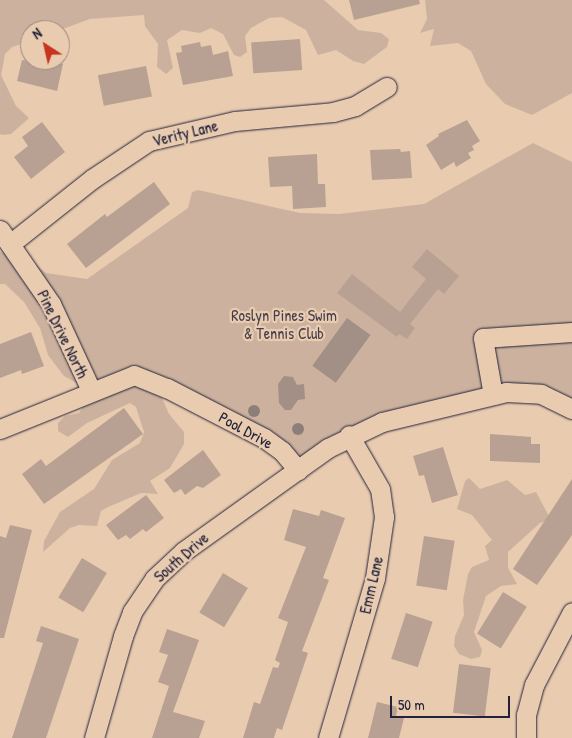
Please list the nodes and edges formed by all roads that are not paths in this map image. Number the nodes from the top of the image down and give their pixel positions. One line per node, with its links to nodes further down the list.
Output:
1 (387, 87): 2 (street, Verity Lane)
2 (5, 237): 4 (street, Pine Drive North)
3 (572, 332): 5 (street)
4 (91, 390): 7 (street, Pool Drive); 9 (street, Pool Drive)
5 (493, 395): 6 (street); 8 (street)
6 (572, 409)
7 (0, 429)
8 (349, 436): 9 (street); 12 (street, Emm Lane)
9 (298, 470): 11 (street, South Drive)
10 (572, 612): 13 (street)
11 (94, 738)
12 (328, 738)
13 (526, 738)

